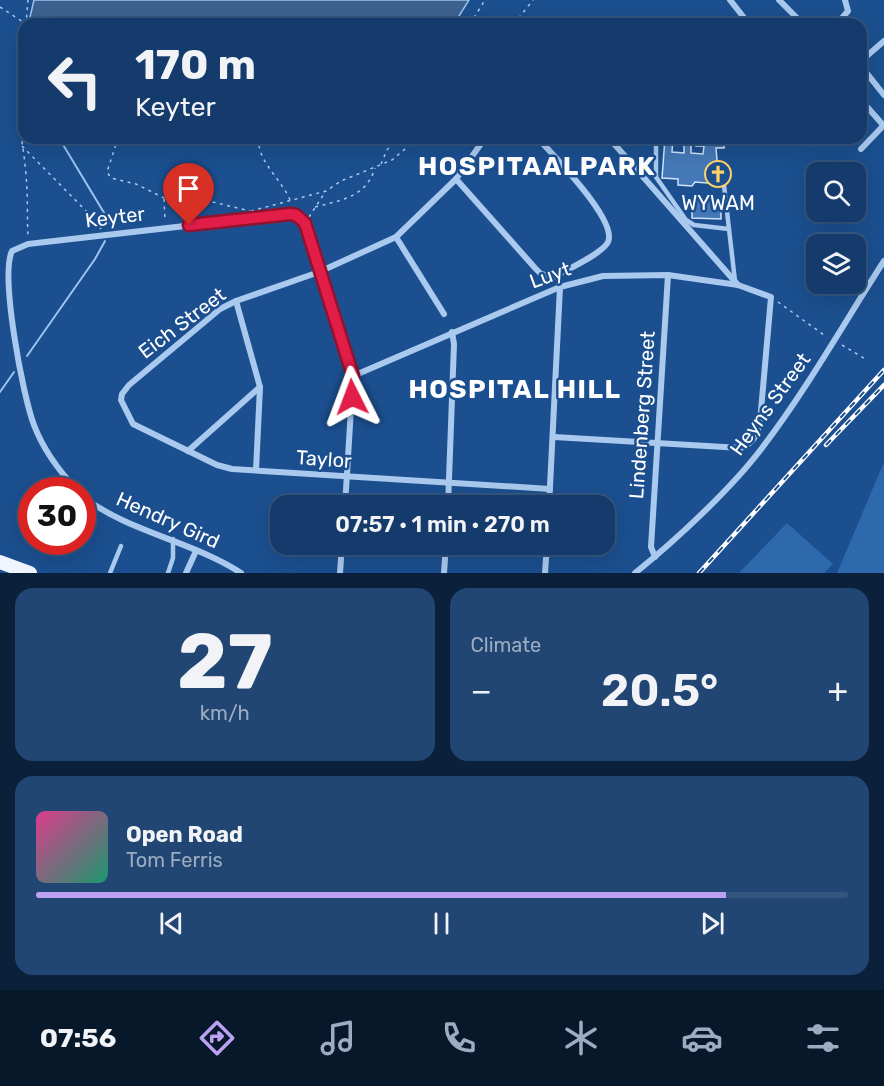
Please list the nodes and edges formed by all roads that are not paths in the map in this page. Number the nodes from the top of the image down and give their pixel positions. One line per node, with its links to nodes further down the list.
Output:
1 (730, 0): 4 (street)
2 (779, 0): 5 (street)
3 (845, 0): 6 (street)
4 (744, 18)
5 (797, 18)
6 (842, 18)
7 (884, 41): 8 (street)
8 (867, 56)
9 (867, 74): 10 (street)
10 (884, 95)
11 (867, 107): 12 (street)
12 (884, 126): 13 (street)
13 (867, 143)
14 (481, 144): 21 (street, Eich Street)
15 (543, 144): 21 (street)
16 (614, 144): 27 (street)
17 (656, 144): 22 (lane)
18 (866, 144): 19 (street)
19 (861, 149)
20 (722, 168): 22 (lane)
21 (456, 179): 23 (street, Eich Street)
22 (729, 229): 27 (lane)
23 (396, 237): 25 (street, Eich Street); 30 (street)
24 (884, 261): 53 (street, Heyns Street)
25 (319, 272): 29 (street, Eich Street); 32 (street); 39 (street, Keyter)
26 (668, 275): 27 (street, Luyt); 28 (street, Luyt); 36 (street, Lindenberg Street)
27 (736, 283): 36 (street, Luyt)
28 (560, 287): 31 (street, Luyt); 35 (street)
29 (236, 301): 33 (street); 34 (street, Eich Street)
30 (444, 314)
31 (452, 332): 32 (street, Luyt); 41 (street)
32 (353, 376): 40 (street)
33 (260, 387): 37 (street); 38 (street)
34 (121, 400): 37 (street, Taylor)
35 (554, 437): 36 (street); 42 (street)
36 (657, 442): 53 (street, Lindenberg Street)
37 (188, 451): 38 (street, Taylor)
38 (256, 470): 40 (street, Taylor)
39 (67, 477)
40 (347, 478): 41 (street, Taylor); 43 (street)
41 (450, 482): 42 (street, Taylor); 44 (street)
42 (550, 489): 45 (street)
43 (346, 495)
44 (449, 495)
45 (550, 495)
46 (96, 504): 47 (street, Hendry Gird)
47 (173, 539): 49 (street, Hendry Gird); 57 (lane)
48 (121, 546): 56 (lane)
49 (196, 550): 58 (street); 59 (street, Hendry Gird)
50 (341, 555): 60 (street)
51 (445, 555): 61 (street)
52 (546, 555): 62 (street)
53 (655, 557): 63 (street, Heyns Street)
54 (0, 562): 55 (main road)
55 (30, 573)
56 (111, 573)
57 (168, 573)
58 (186, 573)
59 (241, 573)
60 (340, 573)
61 (444, 573)
62 (545, 573)
63 (635, 573)

